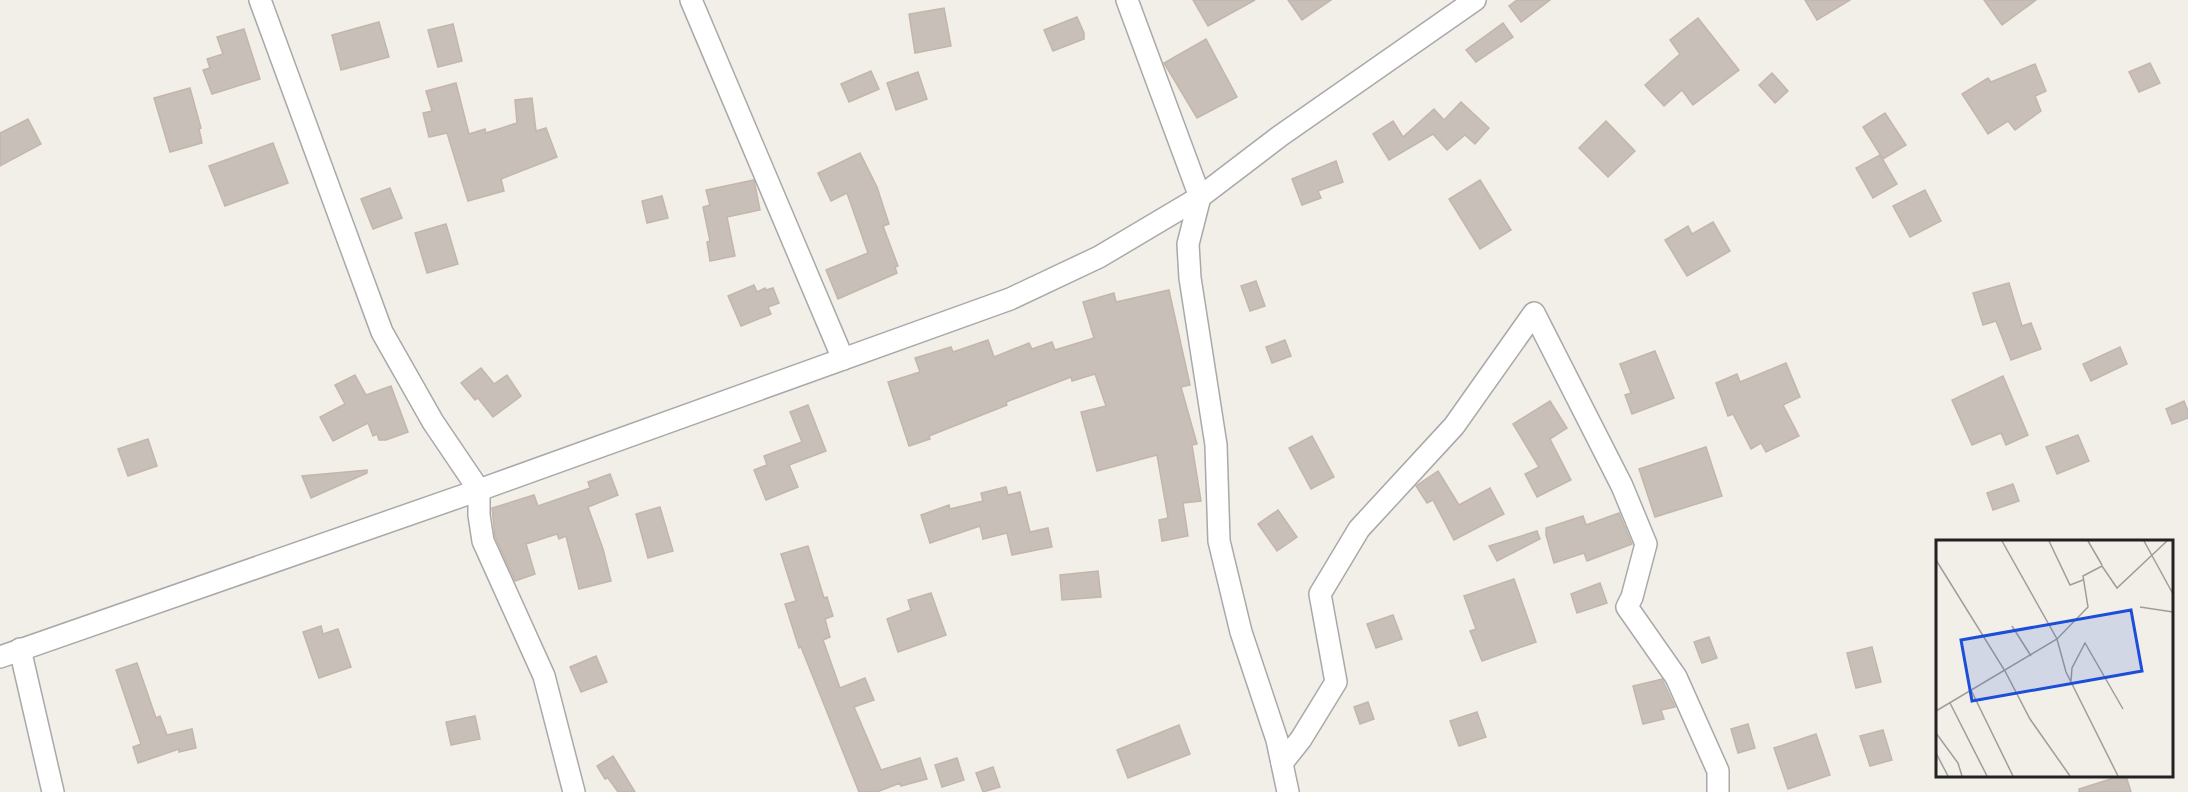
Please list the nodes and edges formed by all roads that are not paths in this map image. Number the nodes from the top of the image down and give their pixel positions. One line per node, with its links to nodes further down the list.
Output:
1 (260, 0): 7 (street)
2 (691, 0): 6 (street)
3 (1127, 0): 5 (street)
4 (1475, 0): 5 (street)
5 (1200, 197): 6 (street); 10 (street)
6 (843, 359): 7 (street)
7 (479, 490): 8 (street); 12 (street)
8 (20, 649): 9 (street); 11 (street)
9 (0, 657)
10 (1282, 763): 13 (street); 14 (street)
11 (53, 792)
12 (574, 792)
13 (1288, 792)
14 (1718, 792)

